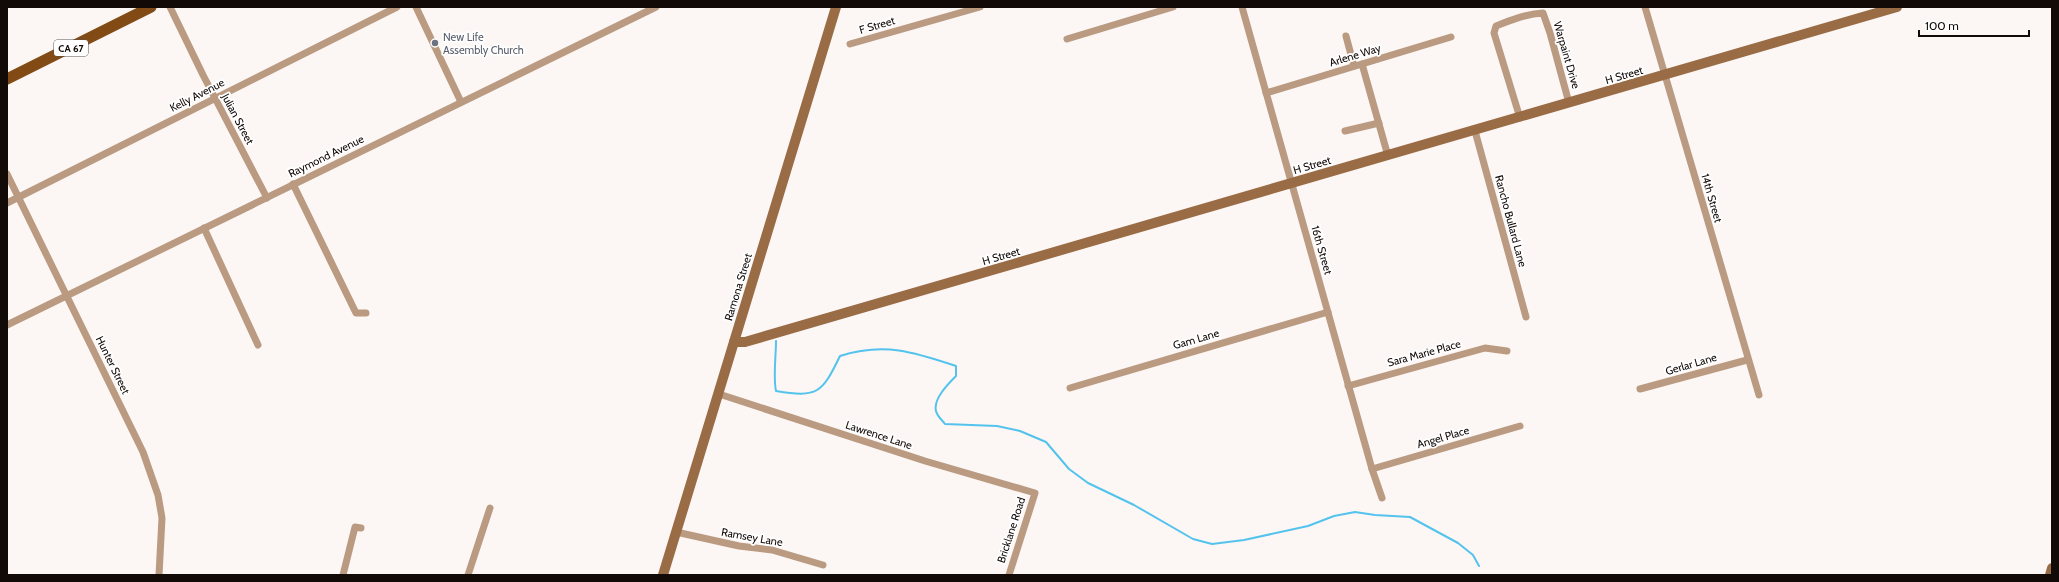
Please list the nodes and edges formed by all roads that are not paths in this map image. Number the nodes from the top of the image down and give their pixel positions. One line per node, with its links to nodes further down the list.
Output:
1 (151, 7): 19 (main road, CA 67)
2 (170, 7): 21 (street, Julian Street)
3 (397, 7): 21 (street, Kelly Avenue)
4 (416, 7): 22 (street)
5 (656, 7): 22 (street, Raymond Avenue)
6 (836, 7): 41 (street, Ramona Street)
7 (980, 7): 15 (street, F Street)
8 (1173, 7): 14 (street)
9 (1242, 7): 20 (street, 16th Street)
10 (1645, 7): 18 (street, 14th Street)
11 (1897, 7): 18 (street, H Street)
12 (1346, 36): 17 (street)
13 (1451, 37): 16 (street, Arlene Way)
14 (1067, 39)
15 (850, 44)
16 (1362, 64): 17 (street, Arlene Way); 25 (street)
17 (1354, 66): 20 (street, Arlene Way)
18 (1664, 75): 23 (street, H Street); 44 (street, 14th Street)
19 (7, 79)
20 (1266, 93): 31 (street, 16th Street)
21 (215, 98): 32 (street, Kelly Avenue); 33 (street, Julian Street)
22 (461, 102): 30 (street, Raymond Avenue)
23 (1569, 103): 24 (street, H Street); 24 (street, Warpaint Drive)
24 (1520, 118): 26 (street, H Street)
25 (1379, 123): 27 (street); 28 (street)
26 (1475, 131): 28 (street, H Street); 39 (street, Rancho Bullard Lane)
27 (1345, 132)
28 (1388, 156): 31 (street, H Street)
29 (7, 174): 32 (street, Hunter Street)
30 (293, 184): 33 (street, Raymond Avenue); 38 (street)
31 (1292, 184): 37 (street, 16th Street); 41 (street, H Street)
32 (19, 197): 34 (street, Kelly Avenue); 36 (street, Hunter Street)
33 (267, 198): 35 (street, Raymond Avenue)
34 (7, 203)
35 (204, 228): 36 (street, Raymond Avenue); 42 (street)
36 (66, 296): 40 (street, Raymond Avenue); 58 (street, Hunter Street)
37 (1328, 312): 45 (street, 16th Street); 46 (street, Gam Lane)
38 (366, 313)
39 (1526, 317)
40 (7, 325)
41 (734, 342): 48 (street, Ramona Street)
42 (258, 345)
43 (1507, 351): 45 (street, Sara Marie Place)
44 (1747, 360): 47 (street, Gerlar Lane); 49 (street, 14th Street)
45 (1348, 386): 51 (street, 16th Street)
46 (1070, 388)
47 (1640, 389)
48 (718, 394): 52 (street, Lawrence Lane); 56 (street, Ramona Street)
49 (1759, 395)
50 (1520, 426): 51 (street, Angel Place)
51 (1372, 469): 53 (street, 16th Street)
52 (1035, 493): 62 (street, Bricklane Road)
53 (1382, 498)
54 (490, 508): 60 (street)
55 (360, 528): 59 (street)
56 (676, 532): 57 (street, Ramsey Lane); 61 (street, Ramona Street)
57 (823, 565)
58 (160, 575)
59 (343, 575)
60 (468, 575)
61 (663, 575)
62 (1009, 575)

